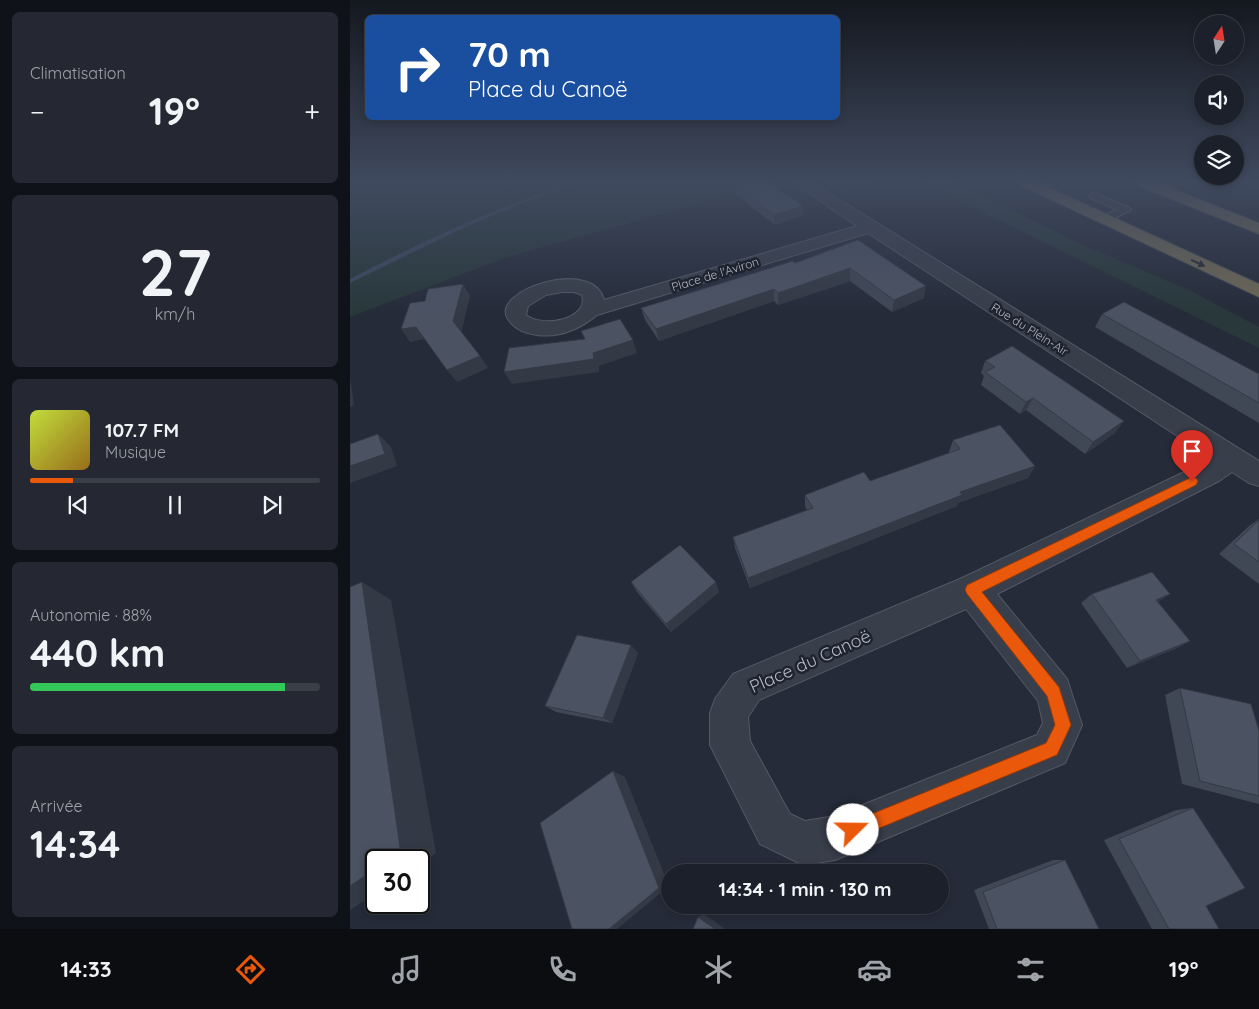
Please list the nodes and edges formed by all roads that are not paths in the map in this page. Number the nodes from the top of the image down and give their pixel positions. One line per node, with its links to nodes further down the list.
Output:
1 (1120, 226): 3 (highway, one-way to 3)
2 (870, 227): 4 (street, Place de l'Aviron); 5 (street, Rue du Plein-Air)
3 (1259, 291)
4 (590, 311)
5 (1231, 458): 6 (street, Rue du Plein-Air); 7 (street, Place du Canoë)
6 (1259, 475)
7 (972, 590): 7 (street, Place du Canoë)

